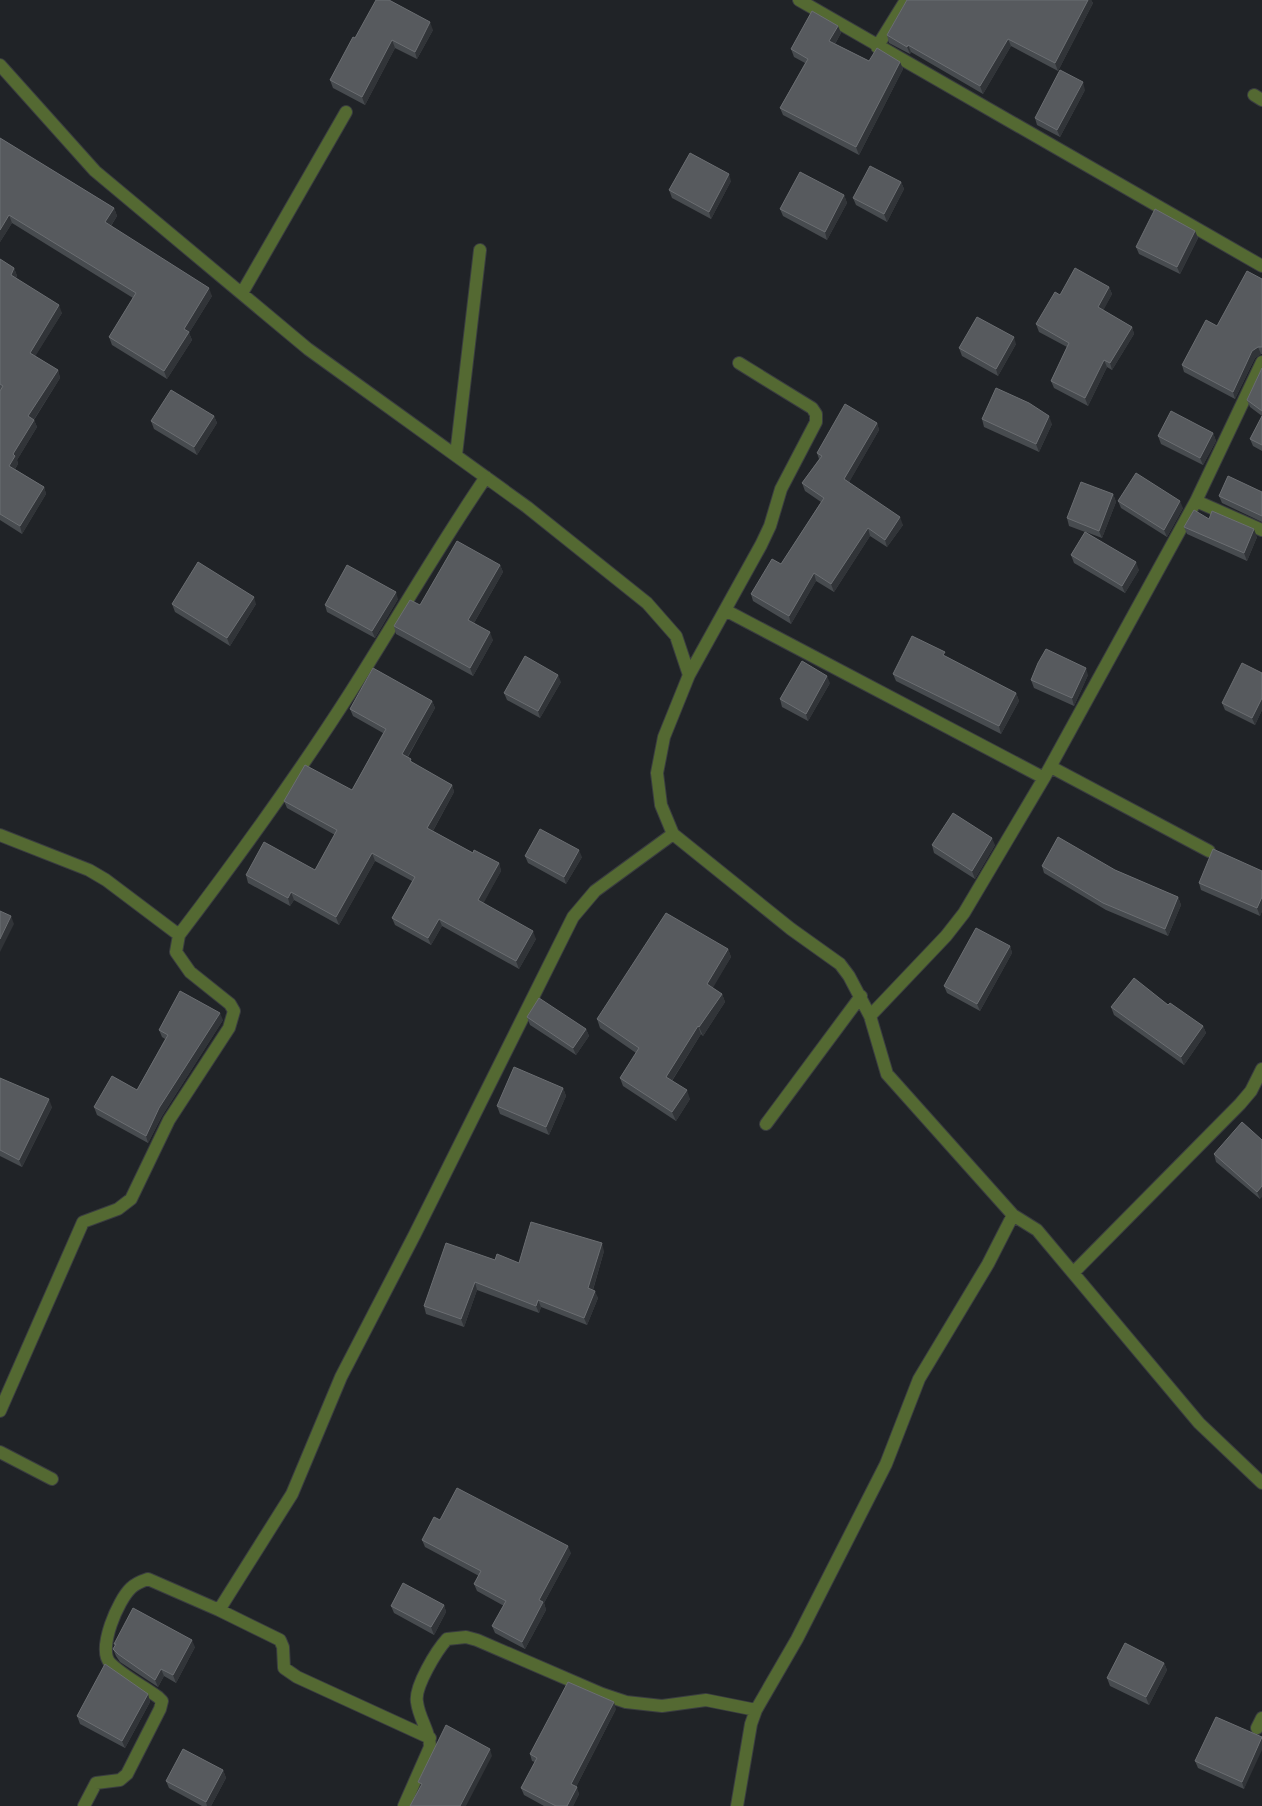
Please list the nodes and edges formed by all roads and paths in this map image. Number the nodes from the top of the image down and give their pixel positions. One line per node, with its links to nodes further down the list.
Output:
1 (799, 0): 3 (street)
2 (906, 0): 3 (street)
3 (877, 47): 7 (street)
4 (0, 65): 8 (street)
5 (346, 112): 8 (street)
6 (480, 250): 11 (street)
7 (1262, 266)
8 (242, 293): 11 (street)
9 (1262, 362): 13 (street)
10 (739, 363): 15 (street)
11 (456, 456): 12 (street)
12 (486, 477): 16 (street); 21 (street)
13 (1196, 501): 14 (street); 17 (street)
14 (1262, 530)
15 (725, 610): 16 (street); 17 (street)
16 (689, 675): 18 (street)
17 (1048, 773): 20 (street); 23 (street)
18 (672, 834): 22 (street); 32 (street)
19 (0, 835): 21 (street)
20 (1209, 851)
21 (180, 935): 28 (street)
22 (860, 996): 23 (street); 25 (street)
23 (870, 1016): 26 (street)
24 (1261, 1075): 27 (street)
25 (766, 1124)
26 (1013, 1215): 27 (street); 33 (street)
27 (1073, 1274): 31 (street)
28 (0, 1411)
29 (0, 1452): 30 (street)
30 (52, 1479)
31 (1262, 1483)
32 (220, 1610): 34 (street); 35 (street)
33 (756, 1710): 34 (street); 37 (street)
34 (430, 1738): 36 (street)
35 (84, 1806)
36 (404, 1806)
37 (737, 1806)

